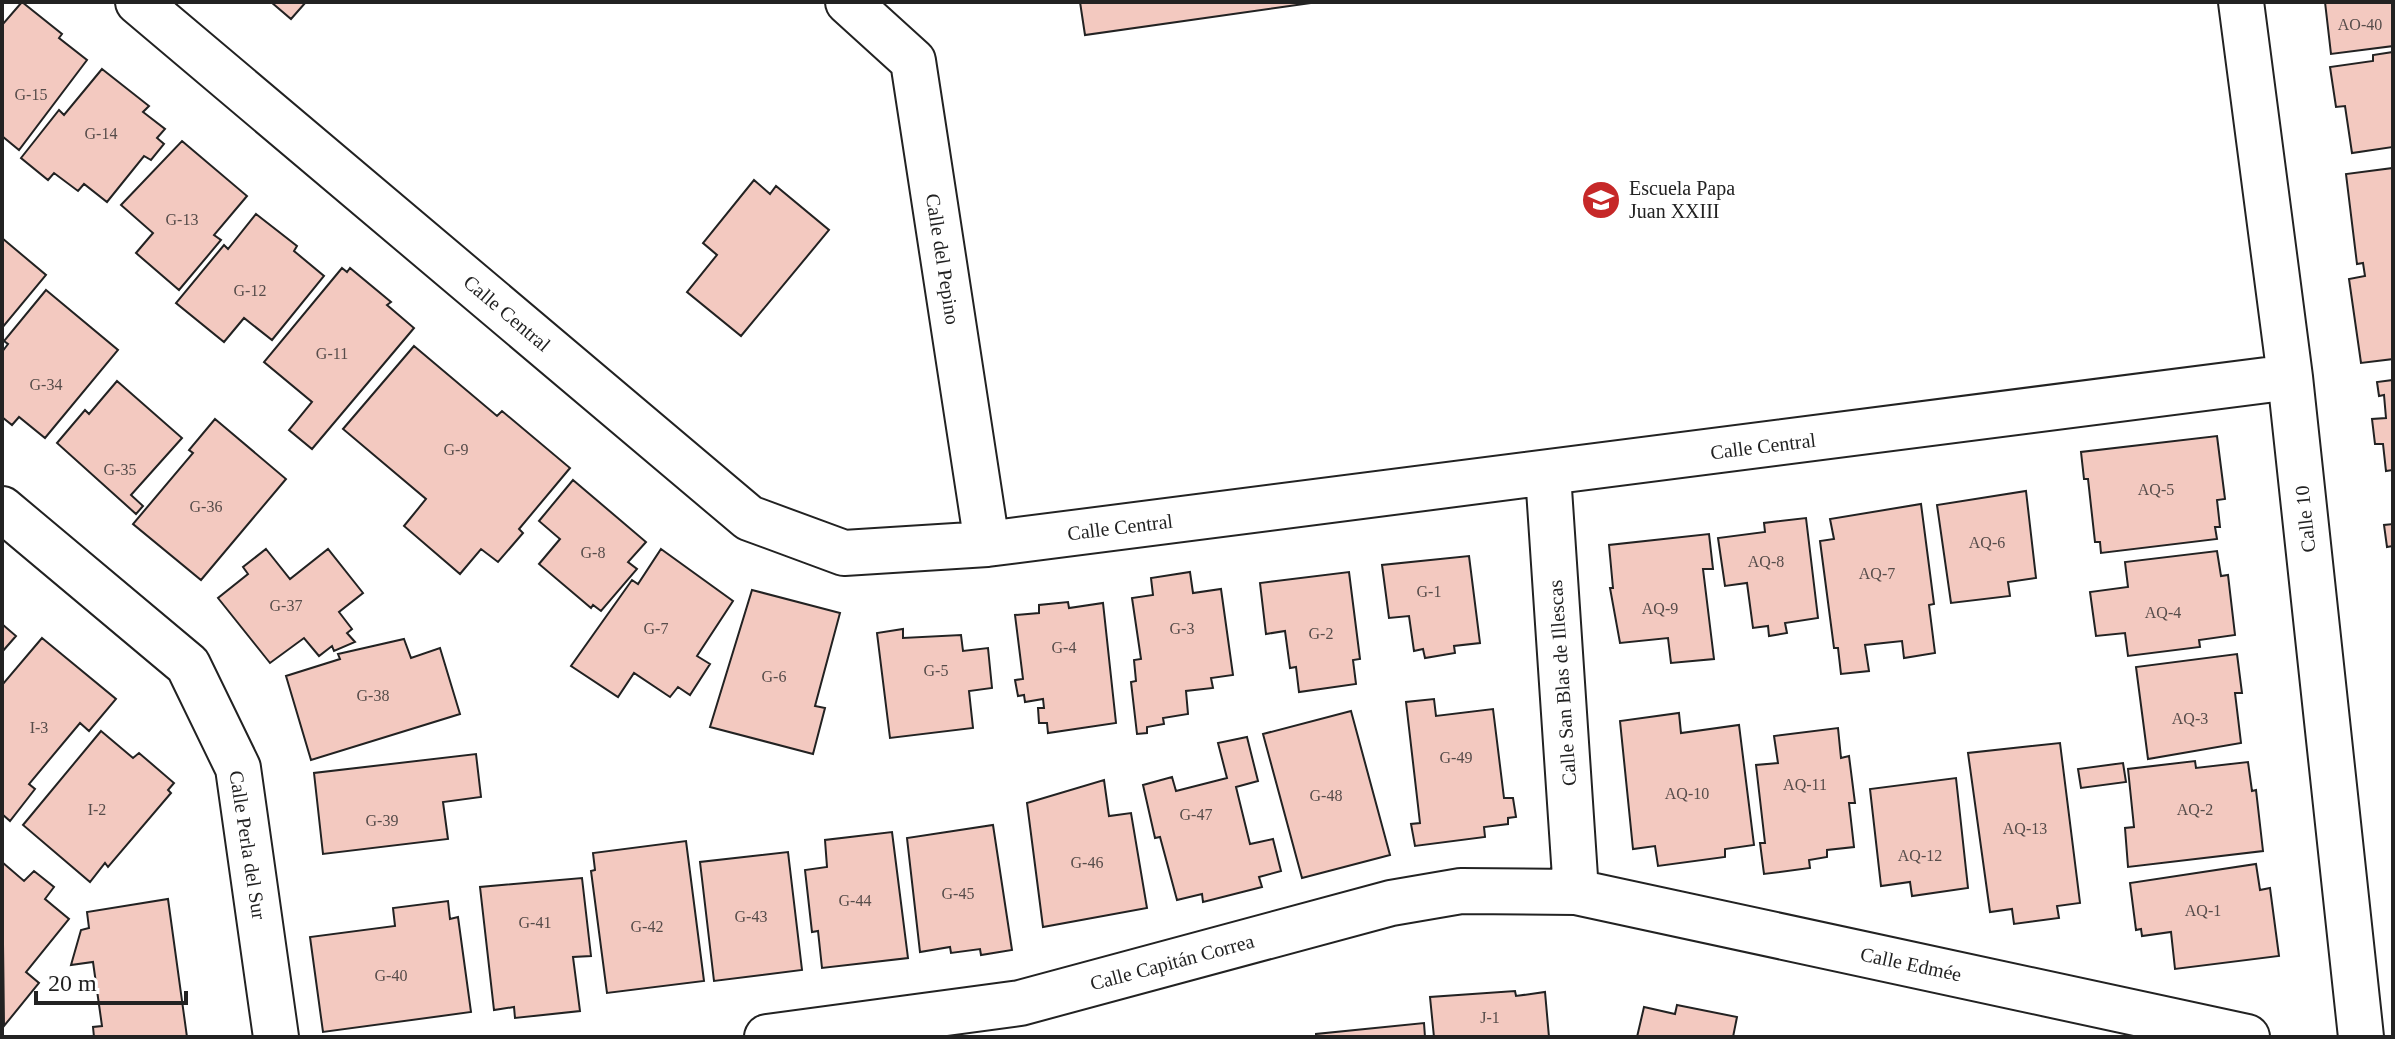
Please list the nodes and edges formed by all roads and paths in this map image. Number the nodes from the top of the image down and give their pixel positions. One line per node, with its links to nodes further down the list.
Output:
1 (138, 2): 7 (street, Calle Central)
2 (848, 2): 7 (street, Calle del Pepino)
3 (2241, 2): 4 (street, Calle 10)
4 (2290, 377): 5 (street, Calle Central); 12 (street, Calle 10)
5 (1548, 474): 7 (street, Calle Central); 8 (street, Calle San Blas de Illescas)
6 (2, 509): 9 (street, Calle Perla del Sur)
7 (987, 544)
8 (1576, 892): 10 (street, Calle Capitán Correa); 11 (street, Calle Edmée)
9 (276, 1037)
10 (767, 1037)
11 (2247, 1037)
12 (2361, 1037)

